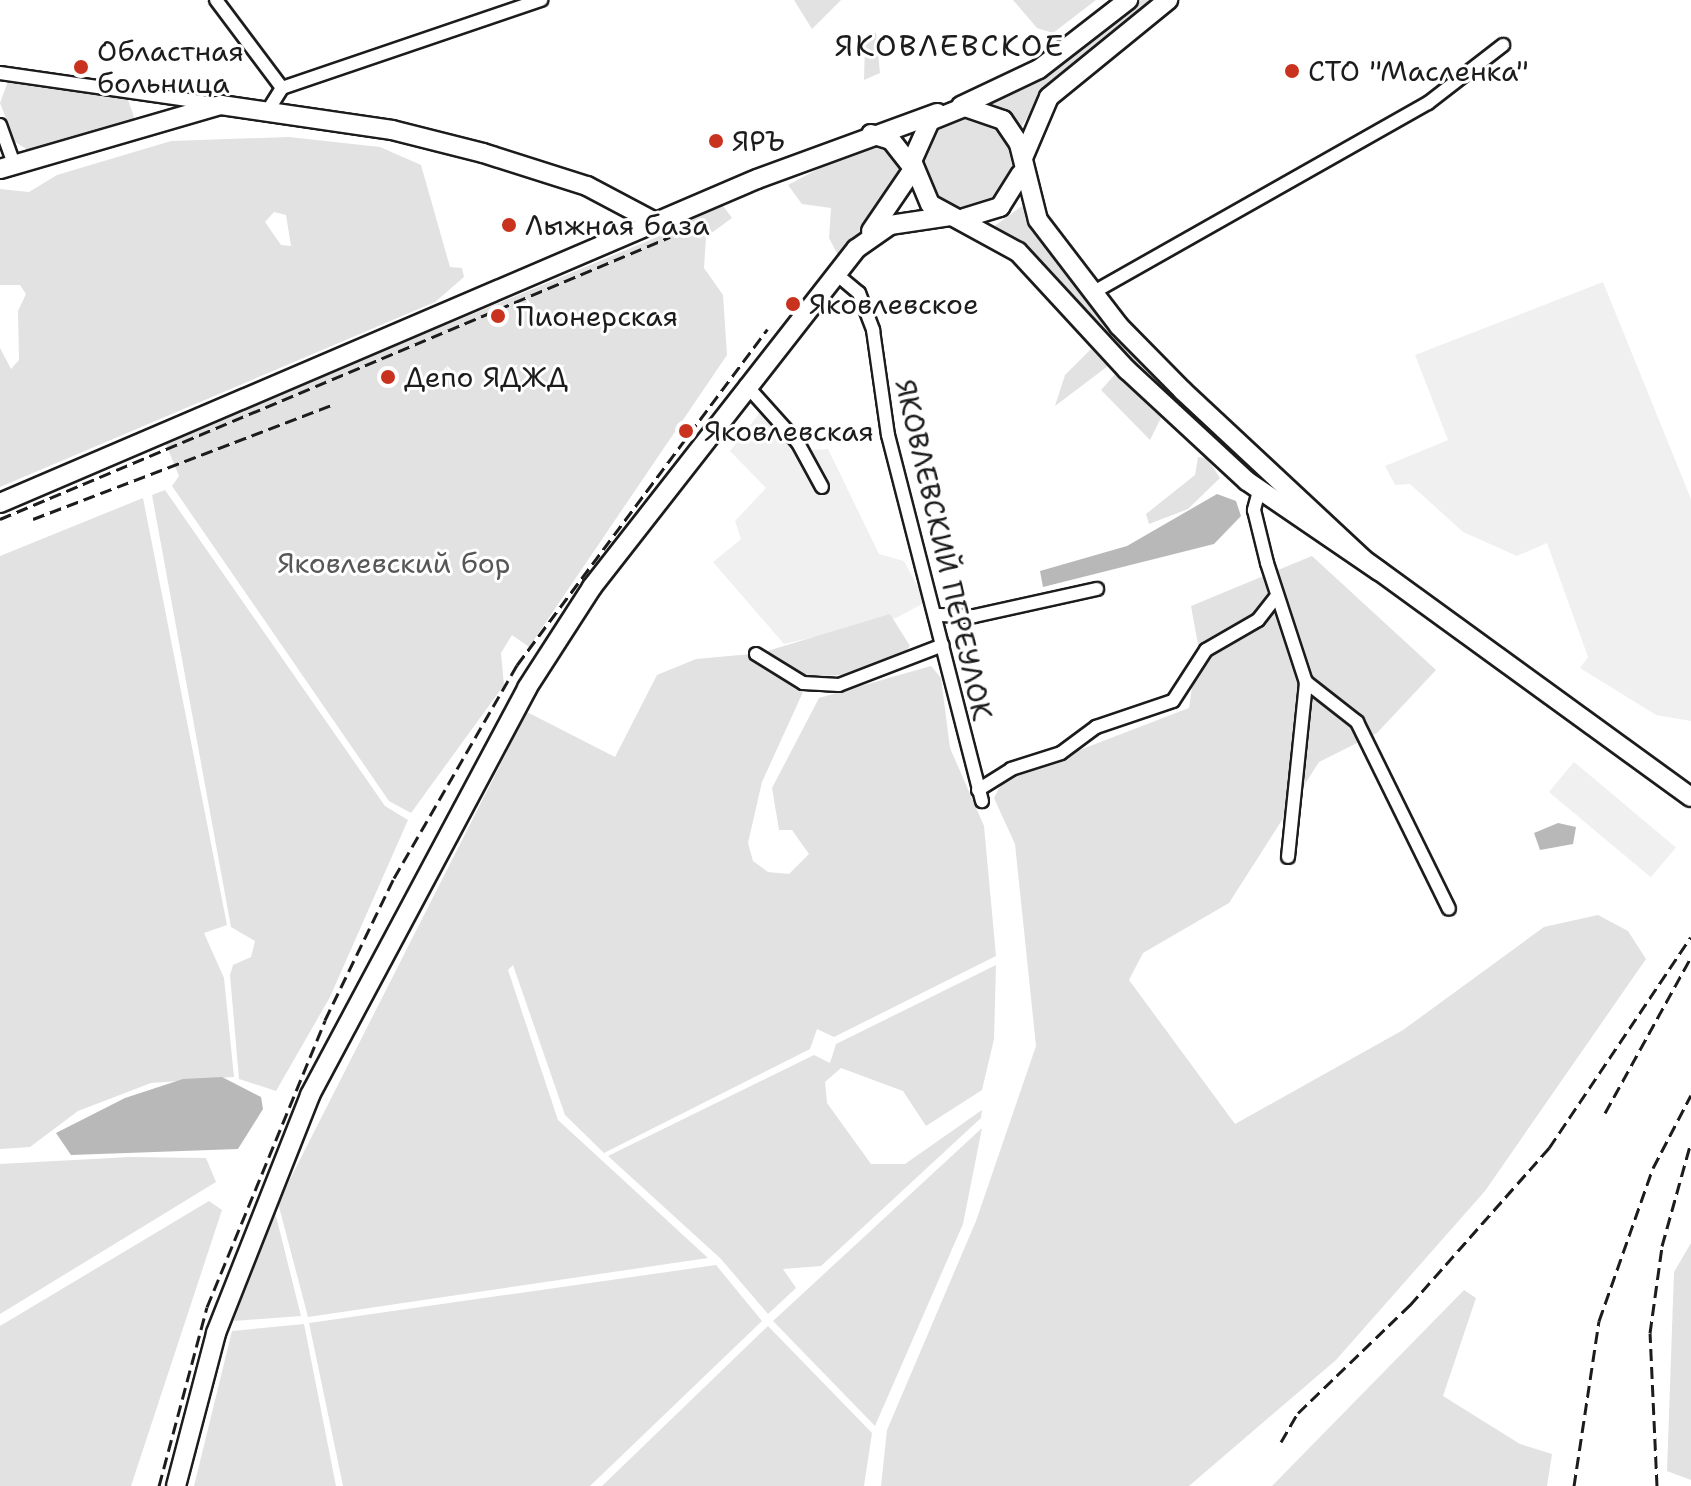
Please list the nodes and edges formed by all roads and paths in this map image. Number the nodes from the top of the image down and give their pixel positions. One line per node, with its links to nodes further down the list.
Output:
1 (216, 0): 7 (street)
2 (541, 0): 7 (street)
3 (1128, 0): 9 (main road)
4 (1168, 0): 13 (main road)
5 (1503, 45): 20 (street)
6 (0, 73): 8 (street)
7 (282, 88): 10 (street)
8 (221, 105): 10 (main road); 14 (main road)
9 (951, 110): 12 (main road); 13 (main road); 15 (main road)
10 (267, 112): 17 (main road)
11 (0, 125): 14 (street)
12 (860, 136): 15 (main road); 17 (main road)
13 (1022, 164): 16 (main road); 20 (main road)
14 (7, 167)
15 (912, 169): 16 (main road); 18 (main road)
16 (956, 217): 18 (main road); 23 (main road)
17 (657, 223): 24 (main road)
18 (856, 249): 19 (main road)
19 (835, 273): 21 (main road); 28 (street, ЯКОВЛЕВСКИЙ ПЕРЕУЛОК)
20 (1092, 293): 25 (main road)
21 (746, 385): 22 (street); 35 (main road)
22 (822, 487)
23 (1259, 491): 25 (main road); 27 (street)
24 (0, 503)
25 (1379, 571): 32 (main road)
26 (1097, 589): 28 (street)
27 (1276, 597): 29 (street, ЯКОВЛЕВСКИЙ ПЕРЕУЛОК); 31 (street)
28 (939, 615): 29 (street, ЯКОВЛЕВСКИЙ ПЕРЕУЛОК)
29 (943, 645): 30 (street)
30 (756, 654)
31 (1306, 682): 33 (street); 34 (street)
32 (1688, 795)
33 (1288, 857)
34 (1449, 909)
35 (176, 1486)

